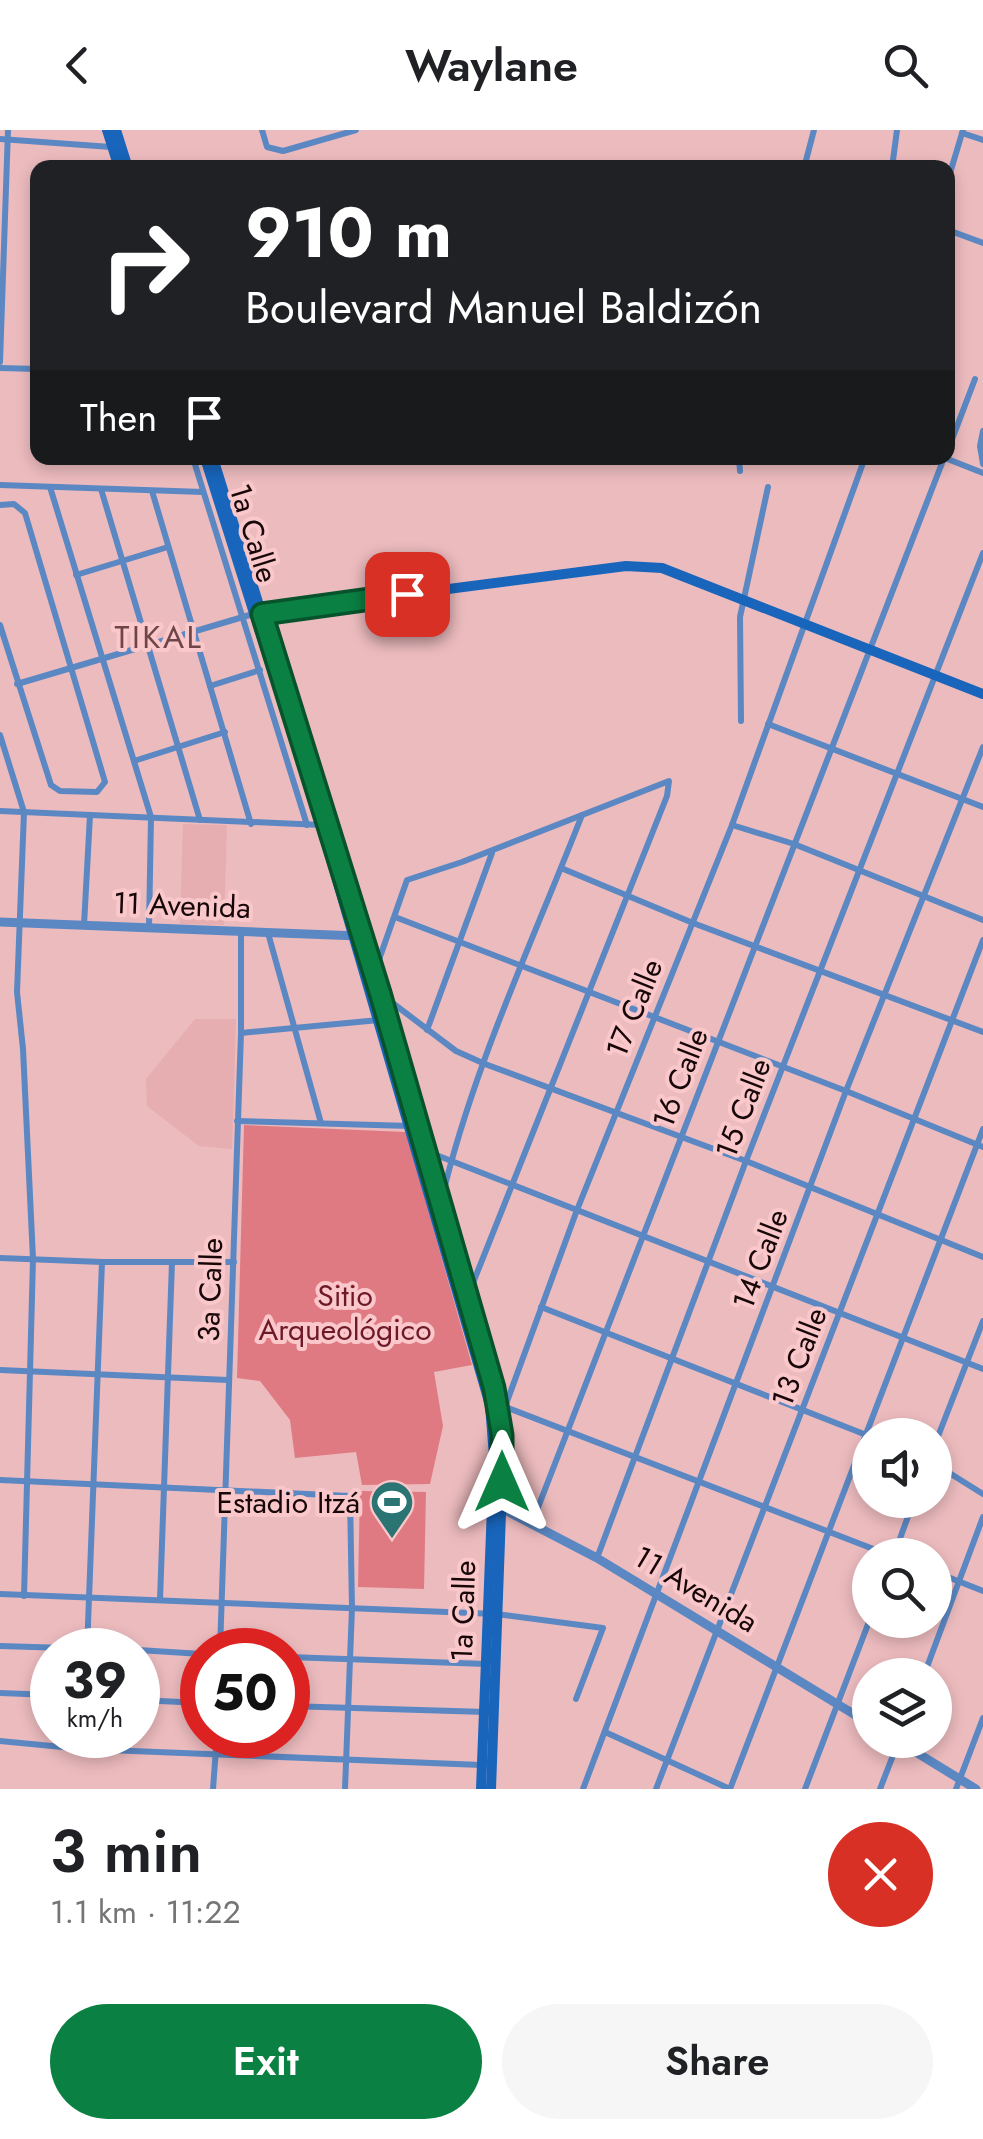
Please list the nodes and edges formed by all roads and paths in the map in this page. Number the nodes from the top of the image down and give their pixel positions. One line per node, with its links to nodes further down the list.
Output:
1 (107, 130): 10 (main road)
2 (116, 130): 10 (main road)
3 (262, 130): 4 (street)
4 (356, 130)
5 (814, 130): 13 (street)
6 (898, 130): 14 (street)
7 (962, 131): 9 (street); 15 (street)
8 (6, 136): 10 (street); 18 (street)
9 (983, 140)
10 (118, 148): 11 (main road); 12 (main road)
11 (118, 160)
12 (124, 160)
13 (806, 160)
14 (893, 160)
15 (954, 160)
16 (955, 233): 17 (street)
17 (983, 243)
18 (2, 254): 19 (street)
19 (0, 365): 20 (street)
20 (30, 369)
21 (975, 379): 23 (street)
22 (983, 431): 25 (street)
23 (955, 432)
24 (955, 462): 33 (street)
25 (983, 464)
26 (195, 465): 39 (street, 1a Calle)
27 (207, 465): 43 (main road, 1a Calle)
28 (216, 465): 46 (main road, 1a Calle)
29 (740, 465): 32 (street)
30 (861, 465): 51 (street)
31 (942, 465): 54 (street)
32 (740, 471)
33 (983, 473)
34 (0, 484): 35 (street)
35 (50, 487): 37 (street); 47 (street)
36 (768, 487): 48 (street)
37 (101, 489): 38 (street); 45 (street)
38 (152, 491): 39 (street); 42 (street)
39 (204, 492): 41 (street, 1a Calle)
40 (0, 504): 56 (street)
41 (218, 539): 43 (main road); 49 (street, 1a Calle)
42 (168, 547): 45 (street); 52 (street)
43 (232, 550): 46 (main road, 1a Calle)
44 (983, 553): 58 (street)
45 (122, 560): 47 (street); 53 (street)
46 (242, 567): 49 (main road, 1a Calle)
47 (76, 575): 55 (street)
48 (743, 601): 49 (main road); 51 (main road); 62 (street)
49 (253, 615): 52 (street); 57 (street, 1a Calle); 81 (main road, 1a Calle)
50 (0, 625): 59 (street)
51 (804, 625): 54 (main road); 63 (street, 17 Calle)
52 (193, 630): 53 (street); 60 (street)
53 (147, 644): 55 (street); 66 (street)
54 (870, 649): 58 (main road); 68 (street, 16 Calle)
55 (101, 659): 56 (street); 70 (street)
56 (71, 668): 59 (street); 59 (street)
57 (260, 670): 60 (street); 82 (street, 1a Calle)
58 (934, 676): 61 (main road); 71 (street, 15 Calle)
59 (17, 684)
60 (210, 686): 64 (street)
61 (983, 694)
62 (741, 721)
63 (768, 724): 68 (street); 83 (street, 17 Calle)
64 (225, 732): 66 (street); 80 (street)
65 (0, 735): 69 (street)
66 (178, 746): 70 (street); 79 (street)
67 (983, 747): 72 (street, 14 Calle)
68 (831, 749): 71 (street); 84 (street, 16 Calle)
69 (4, 759): 75 (street)
70 (134, 761): 78 (street)
71 (898, 774): 72 (street); 87 (street, 15 Calle)
72 (962, 798): 73 (street); 89 (street, 14 Calle)
73 (983, 807)
74 (0, 810): 75 (street)
75 (24, 812): 77 (street); 93 (street)
76 (583, 814): 85 (street); 86 (street); 88 (street)
77 (90, 815): 78 (street); 95 (street)
78 (151, 816): 79 (street); 96 (street)
79 (200, 820): 80 (street)
80 (251, 824): 82 (street)
81 (324, 824): 82 (street); 99 (main road, 1a Calle)
82 (307, 825)
83 (732, 825): 84 (street); 94 (street, 17 Calle)
84 (794, 844): 87 (street); 102 (street, 16 Calle)
85 (493, 850): 90 (street); 100 (street)
86 (562, 868): 88 (street); 103 (street)
87 (859, 871): 89 (street); 104 (street, 15 Calle)
88 (626, 895): 94 (street); 106 (street)
89 (925, 898): 91 (street); 108 (street, 14 Calle)
90 (395, 917): 100 (street); 105 (street)
91 (983, 920)
92 (0, 922): 93 (street, 11 Avenida)
93 (18, 923): 95 (street, 11 Avenida); 141 (street)
94 (692, 923): 102 (street); 109 (street, 17 Calle)
95 (84, 926): 96 (street, 11 Avenida)
96 (149, 928): 97 (street, 11 Avenida)
97 (241, 932): 98 (street, 11 Avenida); 115 (street, 3a Calle)
98 (268, 934): 99 (street, 11 Avenida); 112 (street)
99 (358, 937): 105 (main road, 1a Calle)
100 (458, 940): 103 (street); 113 (street)
101 (983, 940): 111 (street, 13 Calle)
102 (754, 946): 104 (street); 116 (street, 16 Calle)
103 (522, 966): 106 (street); 117 (street)
104 (820, 971): 108 (street); 118 (street, 15 Calle)
105 (369, 979): 107 (main road, 1a Calle); 110 (main road, 1a Calle)
106 (589, 991): 109 (street); 119 (street)
107 (380, 993): 113 (street); 129 (main road, 1a Calle)
108 (886, 994): 111 (street); 120 (street, 14 Calle)
109 (656, 1017): 116 (street); 121 (street, 17 Calle)
110 (379, 1020): 112 (street); 125 (main road, 1a Calle)
111 (952, 1020): 114 (street); 122 (street, 13 Calle)
112 (294, 1028): 115 (street); 124 (street)
113 (427, 1030): 117 (street)
114 (983, 1032)
115 (241, 1034): 123 (street, 3a Calle)
116 (718, 1041): 118 (street); 127 (street, 16 Calle)
117 (485, 1064): 119 (street); 130 (street)
118 (783, 1066): 120 (street); 131 (street, 15 Calle)
119 (552, 1088): 121 (street); 132 (street)
120 (846, 1090): 122 (street); 133 (street, 14 Calle)
121 (615, 1114): 127 (street); 135 (street, 17 Calle)
122 (914, 1118): 128 (street); 136 (street, 13 Calle)
123 (237, 1121): 124 (street); 144 (street, 3a Calle)
124 (322, 1124): 125 (street)
125 (410, 1126): 147 (main road, 1a Calle)
126 (983, 1129): 128 (street)
127 (681, 1139): 131 (street); 137 (street, 16 Calle)
128 (980, 1146): 138 (street)
129 (425, 1150): 130 (street); 134 (main road, 1a Calle)
130 (451, 1160): 132 (street); 134 (street)
131 (746, 1161): 133 (street); 145 (street, 15 Calle)
132 (514, 1186): 135 (street); 147 (street)
133 (811, 1188): 136 (street); 146 (street, 14 Calle)
134 (441, 1204): 147 (main road, 1a Calle)
135 (577, 1210): 137 (street); 148 (street, 17 Calle)
136 (878, 1214): 138 (street); 149 (street, 13 Calle)
137 (643, 1235): 145 (street); 151 (street, 16 Calle)
138 (942, 1239): 139 (street); 152 (street)
139 (983, 1257)
140 (0, 1258): 141 (street)
141 (33, 1259): 142 (street); 157 (street)
142 (102, 1262): 143 (street); 158 (street)
143 (172, 1262): 144 (street); 159 (street)
144 (234, 1262): 160 (street, 3a Calle)
145 (708, 1263): 146 (street); 153 (street, 15 Calle)
146 (772, 1288): 149 (street); 161 (street, 14 Calle)
147 (464, 1299): 162 (main road, 1a Calle)
148 (541, 1306): 151 (street); 163 (street, 17 Calle)
149 (839, 1315): 152 (street); 164 (street, 13 Calle)
150 (983, 1321): 154 (street)
151 (606, 1332): 153 (street); 168 (street, 16 Calle)
152 (904, 1341): 154 (street); 165 (street)
153 (672, 1358): 161 (street); 169 (street, 15 Calle)
154 (967, 1363): 155 (street); 166 (street)
155 (983, 1369)
156 (0, 1370): 157 (street)
157 (28, 1371): 158 (street); 173 (street)
158 (100, 1374): 159 (street); 175 (street)
159 (166, 1376): 160 (street); 176 (street)
160 (228, 1380): 177 (street, 3a Calle)
161 (738, 1384): 164 (street); 174 (street, 14 Calle)
162 (491, 1389): 163 (main road, 1a Calle); 179 (main road, 1a Calle)
163 (501, 1405): 168 (street); 179 (main road, 1a Calle)
164 (803, 1408): 167 (street); 180 (street, 13 Calle)
165 (875, 1418)
166 (945, 1418)
167 (852, 1429)
168 (568, 1431): 169 (street); 182 (street, 16 Calle)
169 (634, 1457): 174 (street); 185 (street, 15 Calle)
170 (952, 1475): 178 (street)
171 (852, 1476): 183 (street)
172 (0, 1480): 173 (street)
173 (25, 1480): 175 (street); 190 (street)
174 (700, 1482): 180 (street); 191 (street, 14 Calle)
175 (94, 1485): 176 (street); 192 (street)
176 (164, 1488): 177 (street); 193 (street)
177 (225, 1490): 194 (street, 3a Calle); 195 (street)
178 (983, 1494)
179 (497, 1506): 182 (street, 11 Avenida); 196 (main road, 1a Calle)
180 (765, 1507): 183 (street); 199 (street, 13 Calle)
181 (983, 1517): 187 (street)
182 (532, 1524): 185 (street, 11 Avenida)
183 (830, 1532): 184 (street); 207 (street)
184 (852, 1540)
185 (596, 1558): 191 (street, 11 Avenida)
186 (952, 1578): 187 (street)
187 (959, 1581): 188 (street); 205 (street)
188 (983, 1591)
189 (0, 1594): 190 (street)
190 (24, 1596): 192 (street)
191 (658, 1596): 199 (street, 11 Avenida); 217 (street, 14 Calle)
192 (90, 1598): 193 (street); 197 (street)
193 (160, 1600): 194 (street)
194 (222, 1604): 195 (street); 198 (street, 3a Calle)
195 (352, 1608): 196 (street); 204 (street)
196 (492, 1614): 206 (main road, 1a Calle); 210 (street); 214 (main road, 1a Calle)
197 (88, 1628)
198 (221, 1628)
199 (718, 1632): 207 (street, 11 Avenida); 225 (street, 13 Calle)
200 (863, 1638): 211 (street)
201 (0, 1646): 202 (street)
202 (30, 1647)
203 (310, 1657): 204 (street)
204 (350, 1658): 206 (street); 213 (street)
205 (930, 1658)
206 (486, 1664): 214 (main road, 1a Calle)
207 (778, 1668): 211 (street, 11 Avenida); 234 (street)
208 (0, 1692): 209 (street)
209 (30, 1694)
210 (576, 1699)
211 (838, 1704): 215 (street, 11 Avenida); 235 (street)
212 (310, 1707): 213 (street)
213 (349, 1708): 214 (street); 222 (street)
214 (488, 1712): 226 (main road, 1a Calle); 231 (main road, 1a Calle)
215 (852, 1713)
216 (983, 1718): 227 (street)
217 (605, 1732): 225 (street); 232 (street, 14 Calle)
218 (0, 1741): 219 (street)
219 (30, 1744)
220 (310, 1757): 222 (street)
221 (216, 1758): 228 (street)
222 (347, 1758): 226 (street); 229 (street)
223 (892, 1758): 236 (street)
224 (922, 1758): 227 (street)
225 (666, 1760): 233 (street, 13 Calle); 234 (street)
226 (482, 1765): 230 (main road, 1a Calle)
227 (958, 1784): 237 (street)
228 (213, 1789)
229 (345, 1789)
230 (481, 1789)
231 (490, 1789)
232 (583, 1789)
233 (656, 1789)
234 (730, 1789)
235 (805, 1789)
236 (880, 1789)
237 (976, 1789)

